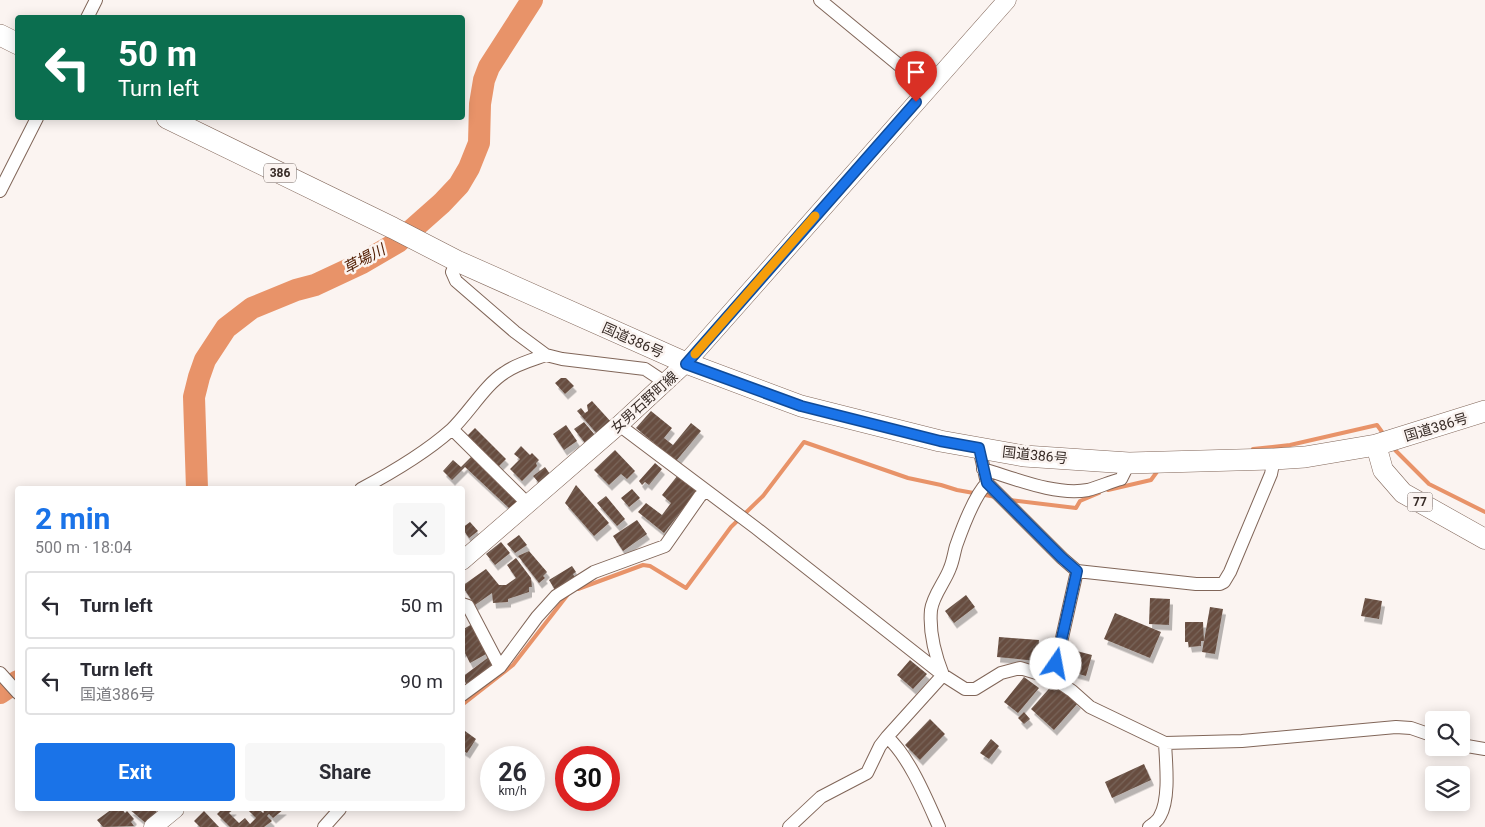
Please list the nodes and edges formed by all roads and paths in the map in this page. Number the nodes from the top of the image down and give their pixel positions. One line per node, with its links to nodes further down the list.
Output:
1 (96, 0): 4 (street)
2 (820, 0): 7 (street)
3 (1007, 0): 7 (main road, 女男石野町線)
4 (88, 15)
5 (0, 35): 6 (highway)
6 (15, 42)
7 (928, 89): 13 (main road, 女男石野町線)
8 (36, 120): 10 (street)
9 (171, 120): 11 (highway, 国道386号 / 386)
10 (0, 191)
11 (456, 261): 12 (street); 13 (highway, 国道386号 / 386)
12 (546, 355): 14 (street); 17 (street)
13 (686, 364): 14 (main road, 女男石野町線); 19 (highway, 国道386号 / 386)
14 (666, 383): 16 (main road, 女男石野町線)
15 (1485, 411): 18 (highway, 国道386号 / 386)
16 (619, 425): 25 (street); 26 (main road, 女男石野町線)
17 (452, 429): 24 (street); 26 (street)
18 (1376, 445): 20 (highway, 国道386号 / 386); 27 (main road, 77)
19 (979, 448): 21 (highway, 国道386号 / 386); 22 (street)
20 (1274, 459): 21 (highway, 国道386号 / 386); 29 (street)
21 (1130, 463): 22 (street)
22 (983, 469): 23 (street)
23 (987, 483): 29 (street); 33 (street)
24 (366, 486)
25 (706, 491): 31 (street); 33 (street)
26 (528, 504): 28 (main road, 女男石野町線)
27 (1485, 538)
28 (465, 558)
29 (1077, 571): 34 (street)
30 (465, 605): 31 (street)
31 (500, 668): 36 (street)
32 (1, 674): 35 (street)
33 (943, 675): 34 (street); 38 (street)
34 (1052, 678): 39 (street)
35 (15, 690)
36 (465, 693)
37 (1425, 733): 39 (street)
38 (887, 737): 46 (street); 47 (street)
39 (1165, 743): 48 (street)
40 (1470, 746): 41 (street)
41 (1485, 749)
42 (173, 811): 44 (main road)
43 (338, 811): 45 (street)
44 (153, 827)
45 (324, 827)
46 (789, 827)
47 (939, 827)
48 (1149, 827)

